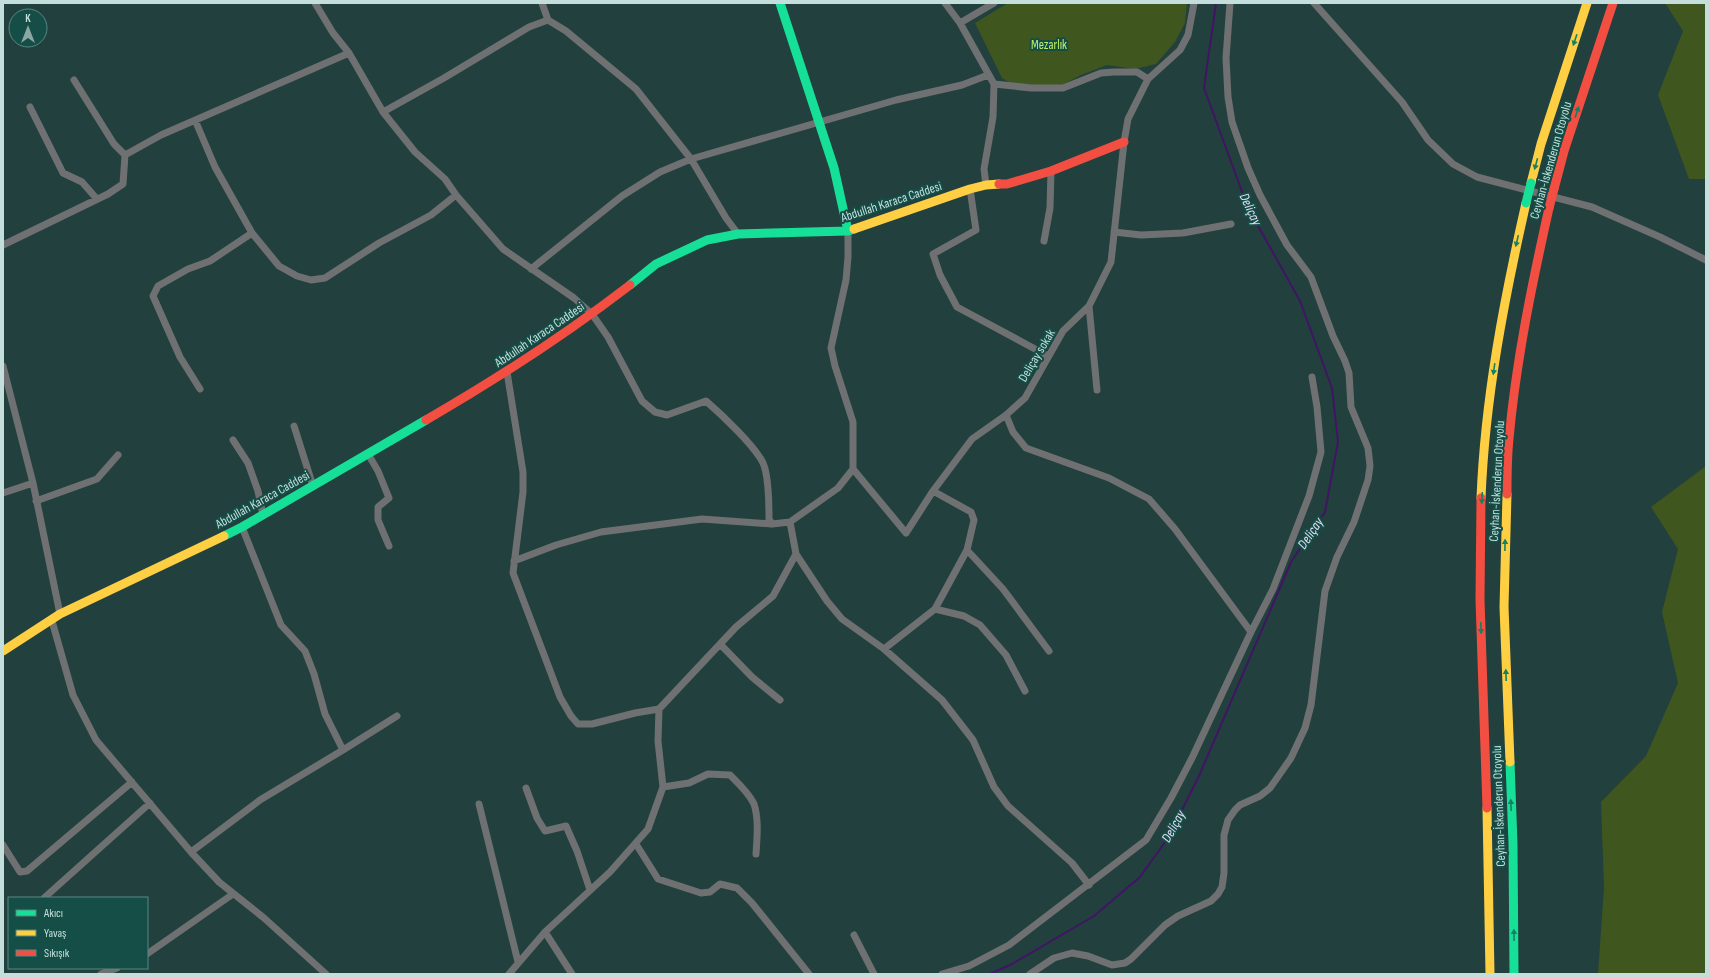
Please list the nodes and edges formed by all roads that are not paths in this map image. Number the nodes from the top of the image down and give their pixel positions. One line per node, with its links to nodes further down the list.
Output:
1 (316, 3): 13 (street)
2 (542, 3): 11 (street)
3 (780, 3): 21 (main road)
4 (945, 3): 12 (street)
5 (994, 3): 12 (street)
6 (1194, 3): 15 (street)
7 (1230, 3): 105 (street)
8 (1314, 3): 37 (street)
9 (1587, 3): 106 (main road, Ceyhan-İskenderun Otoyolu, one-way to 106, bridge)
10 (1613, 3): 107 (main road, Ceyhan-İskenderun Otoyolu, one-way to 10, bridge)
11 (548, 20): 19 (street); 24 (street)
12 (960, 23): 14 (street)
13 (349, 52): 19 (street); 20 (street)
14 (988, 75): 17 (street); 21 (street)
15 (1148, 79): 17 (street); 22 (street, Deliçay sokak)
16 (74, 80): 23 (street)
17 (994, 84): 26 (street)
18 (30, 107): 29 (street)
19 (383, 112): 28 (street)
20 (195, 120): 23 (street); 33 (street)
21 (819, 122): 24 (street); 31 (main road)
22 (1124, 142): 25 (main road, Abdullah Karaca Caddesi); 32 (street, Deliçay sokak)
23 (125, 155): 29 (street)
24 (691, 159): 34 (street); 38 (street)
25 (1051, 171): 26 (main road, Abdullah Karaca Caddesi); 35 (street)
26 (986, 185): 27 (main road, Abdullah Karaca Caddesi)
27 (970, 189): 31 (main road, Abdullah Karaca Caddesi); 41 (street)
28 (456, 195): 33 (street); 38 (street)
29 (96, 198): 36 (street)
30 (1231, 224): 32 (street)
31 (848, 231): 34 (main road, Abdullah Karaca Caddesi); 53 (street)
32 (1114, 232): 39 (street, Deliçay sokak)
33 (252, 233): 46 (street)
34 (738, 234): 40 (main road, Abdullah Karaca Caddesi)
35 (1044, 241)
36 (3, 245)
37 (1706, 260)
38 (531, 269): 40 (street)
39 (1089, 306): 41 (street, Deliçay sokak); 47 (street)
40 (592, 314): 43 (main road, Abdullah Karaca Caddesi); 61 (street)
41 (1048, 356): 48 (street, Deliçay sokak)
42 (3, 366): 45 (street)
43 (507, 372): 51 (main road, Abdullah Karaca Caddesi); 66 (street)
44 (1312, 377): 70 (street)
45 (6, 389): 54 (street)
46 (200, 389)
47 (1097, 390)
48 (1006, 415): 56 (street, Deliçay sokak); 70 (street)
49 (294, 426): 55 (street)
50 (233, 440): 59 (street)
51 (368, 454): 55 (main road, Abdullah Karaca Caddesi); 63 (street)
52 (118, 455): 58 (street)
53 (853, 469): 56 (street, Deliçay sokak); 60 (street)
54 (33, 483): 57 (street); 58 (street)
55 (313, 486): 59 (main road, Abdullah Karaca Caddesi)
56 (933, 490): 64 (street)
57 (3, 493)
58 (36, 501): 68 (street)
59 (263, 515): 62 (main road, Abdullah Karaca Caddesi)
60 (790, 522): 61 (street); 65 (street)
61 (772, 524): 66 (street)
62 (242, 527): 68 (main road, Abdullah Karaca Caddesi); 79 (street)
63 (389, 546)
64 (967, 550): 67 (street); 74 (street)
65 (796, 554): 71 (street); 72 (street)
66 (514, 561): 77 (street)
67 (935, 609): 72 (street); 75 (street)
68 (60, 614): 69 (main road, Abdullah Karaca Caddesi)
69 (52, 621): 73 (main road, Abdullah Karaca Caddesi); 80 (street)
70 (1251, 632): 89 (street)
71 (720, 644): 76 (street); 77 (street)
72 (884, 649): 89 (street)
73 (3, 651)
74 (1049, 651)
75 (1025, 691)
76 (780, 700)
77 (659, 709): 81 (street)
78 (397, 716): 79 (street)
79 (343, 750): 87 (street)
80 (132, 782): 83 (street); 86 (street)
81 (663, 787): 85 (street); 88 (street)
82 (526, 788): 90 (street)
83 (150, 803): 87 (street); 92 (street)
84 (478, 804): 96 (street)
85 (636, 844): 90 (street); 102 (street)
86 (3, 845)
87 (191, 852): 91 (street)
88 (756, 854)
89 (1089, 885): 104 (street)
90 (590, 890): 93 (street)
91 (233, 894): 95 (street); 99 (street)
92 (45, 897)
93 (545, 932): 96 (street); 101 (street)
94 (854, 936): 103 (street)
95 (148, 953)
96 (518, 962): 100 (street)
97 (114, 969): 98 (street)
98 (101, 974)
99 (326, 974)
100 (509, 974)
101 (572, 974)
102 (809, 974)
103 (874, 974)
104 (942, 974)
105 (1030, 974)
106 (1490, 974)
107 (1514, 974)

